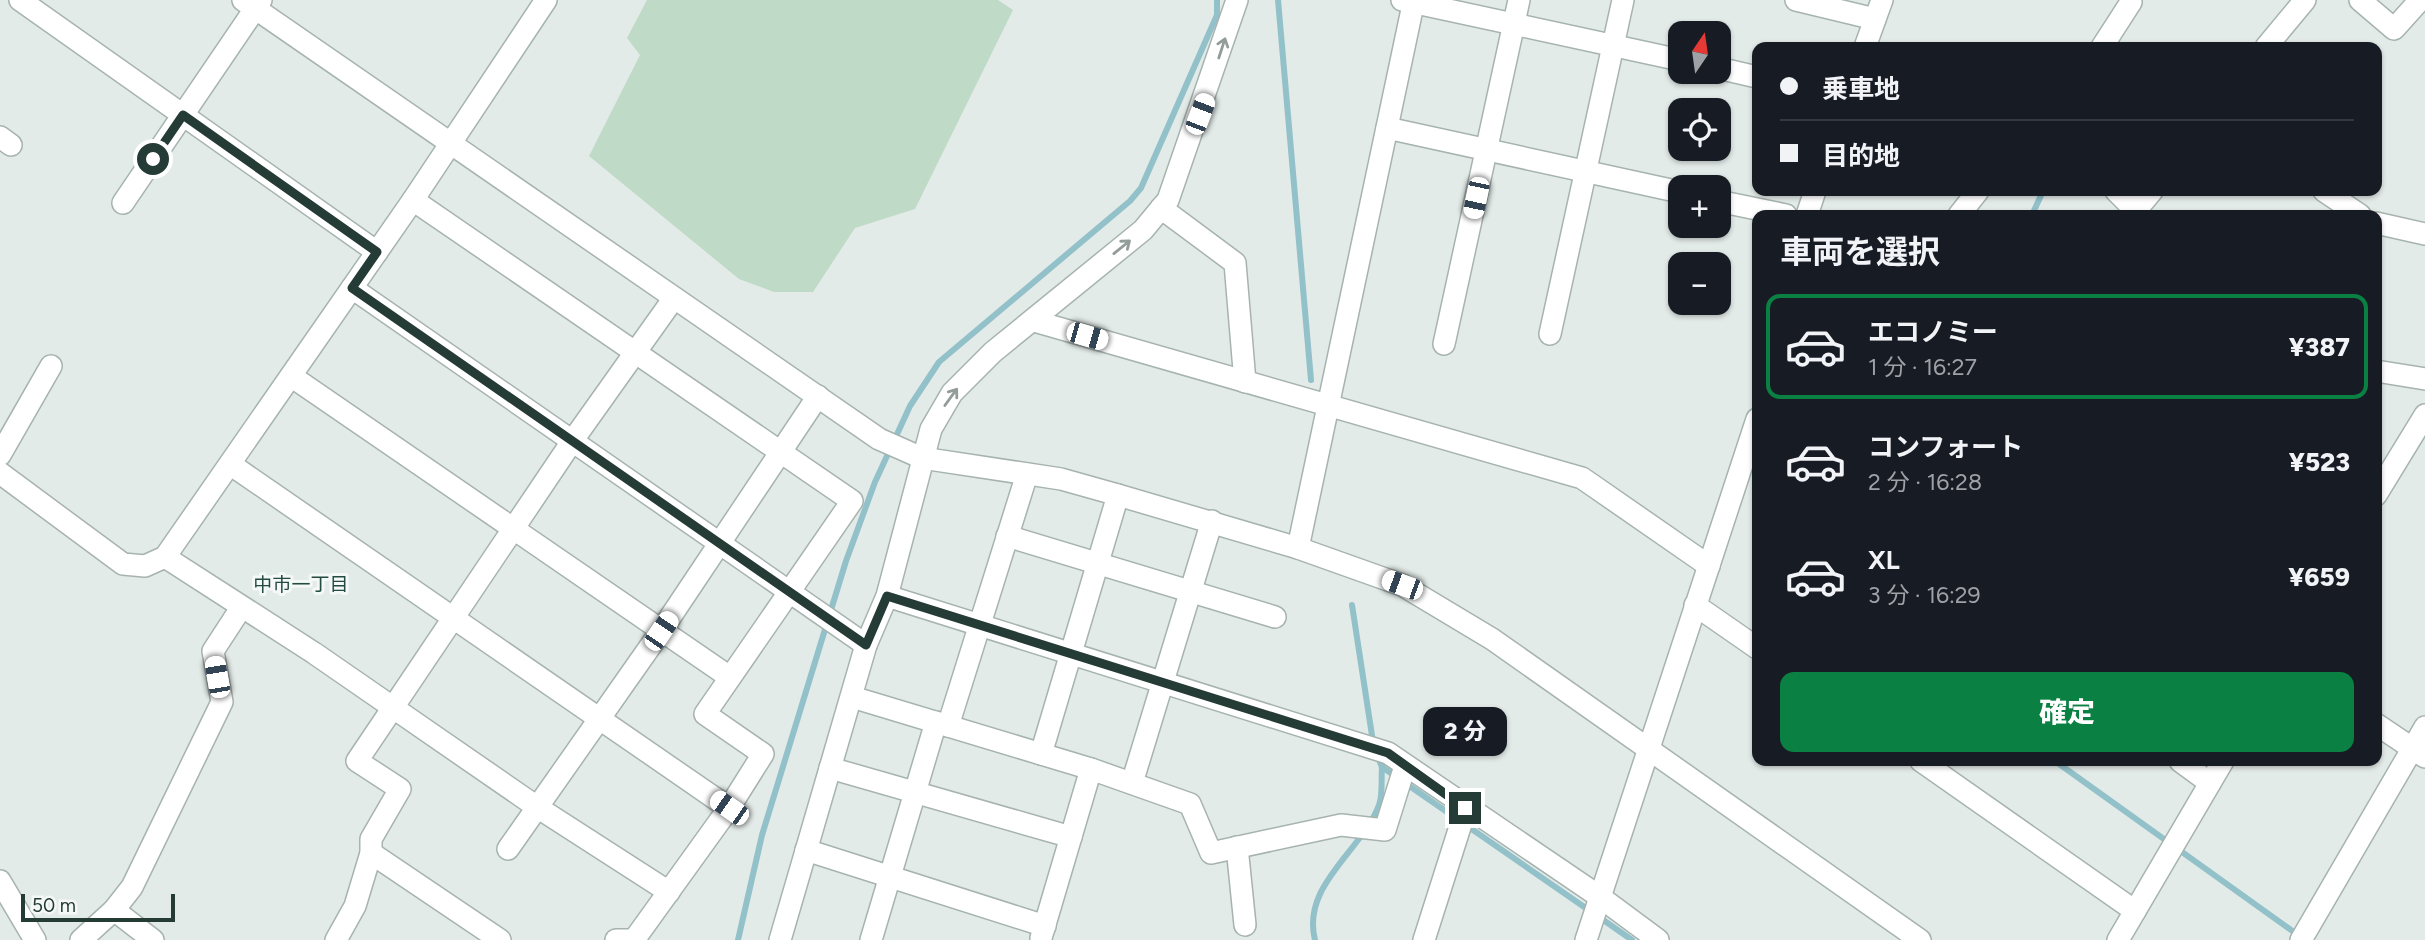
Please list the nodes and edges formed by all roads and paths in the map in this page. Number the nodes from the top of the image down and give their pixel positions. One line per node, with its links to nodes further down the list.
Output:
1 (20, 0): 22 (street)
2 (546, 0): 24 (street)
3 (1237, 0): 34 (street, one-way to 3)
4 (1519, 0): 14 (street)
5 (1622, 0): 18 (street)
6 (1796, 0): 13 (street)
7 (2305, 0): 17 (street)
8 (2360, 0): 9 (street)
9 (2420, 0)
10 (1410, 1): 14 (street); 23 (street)
11 (2131, 2): 16 (street)
12 (253, 3): 22 (street); 24 (street)
13 (1878, 9): 15 (street)
14 (1514, 24): 18 (street); 25 (street)
15 (1867, 42)
16 (2105, 42)
17 (2270, 42)
18 (1613, 45): 19 (street); 26 (street)
19 (1668, 57)
20 (1731, 71): 21 (street)
21 (1752, 76)
22 (183, 115): 32 (street); 41 (street)
23 (1387, 128): 25 (street); 54 (street)
24 (450, 145): 31 (street); 43 (street)
25 (1486, 150): 26 (street); 46 (street)
26 (1585, 171): 27 (street); 45 (street)
27 (1668, 189)
28 (1974, 196): 36 (street)
29 (2121, 196): 37 (street)
30 (2332, 196): 38 (street)
31 (413, 200): 41 (street); 47 (street)
32 (123, 203)
33 (1731, 204): 35 (street)
34 (1161, 208): 44 (street, one-way to 34); 52 (street)
35 (1762, 210)
36 (1963, 210)
37 (2134, 210)
38 (2353, 210)
39 (2382, 224): 40 (street)
40 (2425, 234)
41 (377, 252): 42 (street)
42 (352, 288): 50 (street); 57 (street)
43 (674, 298): 47 (street); 53 (street)
44 (1034, 321): 52 (street); 60 (street, one-way to 44)
45 (1550, 334)
46 (1444, 344)
47 (635, 354): 57 (street); 58 (street)
48 (51, 366): 59 (street)
49 (2382, 372): 51 (street)
50 (291, 376): 61 (street); 67 (street)
51 (2425, 379)
52 (1245, 382): 54 (street)
53 (818, 396): 58 (street); 60 (street)
54 (1330, 405): 70 (street); 73 (street)
55 (2425, 415): 64 (street)
56 (1752, 434): 73 (street)
57 (573, 440): 67 (street); 69 (street)
58 (780, 454): 69 (street); 74 (street)
59 (0, 455)
60 (922, 458): 63 (street); 76 (street)
61 (230, 464): 71 (street); 80 (street)
62 (0, 473): 71 (street)
63 (1027, 474): 65 (street); 68 (street)
64 (2382, 485)
65 (1118, 495): 66 (street); 72 (street)
66 (1212, 521): 70 (street); 75 (street)
67 (514, 530): 80 (street); 82 (street)
68 (1007, 536): 72 (street); 81 (street)
69 (720, 543): 74 (street); 82 (street)
70 (1298, 548): 94 (street)
71 (165, 557): 78 (street)
72 (1098, 564): 75 (street); 85 (street)
73 (1709, 566): 77 (street)
74 (791, 591): 83 (street); 86 (street)
75 (1190, 592): 79 (street); 87 (street)
76 (887, 596): 81 (street); 83 (street)
77 (1695, 605): 84 (street); 94 (street)
78 (241, 608): 89 (street); 118 (street)
79 (1275, 617)
80 (454, 618): 89 (street); 90 (street)
81 (981, 625): 85 (street); 91 (street)
82 (661, 631): 86 (street); 90 (street)
83 (866, 645): 88 (street)
84 (1752, 645)
85 (1071, 653): 87 (street); 96 (street)
86 (729, 676): 107 (street)
87 (1163, 682): 97 (street); 103 (street)
88 (852, 697): 91 (street); 101 (street)
89 (393, 706): 106 (street); 113 (street)
90 (600, 718): 106 (street); 107 (street)
91 (942, 724): 96 (street); 105 (street)
92 (2425, 727): 95 (street)
93 (2382, 728): 95 (street)
94 (1649, 747): 117 (street); 135 (street)
95 (2419, 752): 122 (street)
96 (1041, 754): 102 (street)
97 (1405, 765): 108 (street); 110 (street)
98 (1928, 766): 119 (street)
99 (2187, 766): 104 (street)
100 (2220, 766): 104 (street)
101 (830, 768): 105 (street); 112 (street)
102 (1091, 769): 103 (street); 109 (street)
103 (1132, 783): 110 (street)
104 (2210, 783): 119 (street)
105 (915, 792): 109 (street); 114 (street)
106 (537, 807): 111 (street); 116 (street)
107 (729, 808): 116 (street)
108 (1465, 808): 117 (street); 132 (street)
109 (1071, 837): 121 (street)
110 (1237, 847): 120 (street)
111 (508, 849)
112 (806, 850): 114 (street); 130 (street)
113 (371, 853): 126 (street); 127 (street)
114 (890, 877): 121 (street); 131 (street)
115 (0, 881): 123 (street)
116 (669, 892): 129 (street)
117 (1600, 897): 133 (street); 134 (street)
118 (114, 910): 124 (street); 125 (street)
119 (2135, 911): 136 (street)
120 (1245, 925)
121 (1043, 933)
122 (2305, 933)
123 (35, 940)
124 (81, 940)
125 (153, 940)
126 (336, 940)
127 (500, 940)
128 (616, 940): 129 (street)
129 (632, 940)
130 (780, 940)
131 (871, 940)
132 (1424, 940)
133 (1586, 940)
134 (1658, 940)
135 (1920, 940)
136 (2118, 940)

